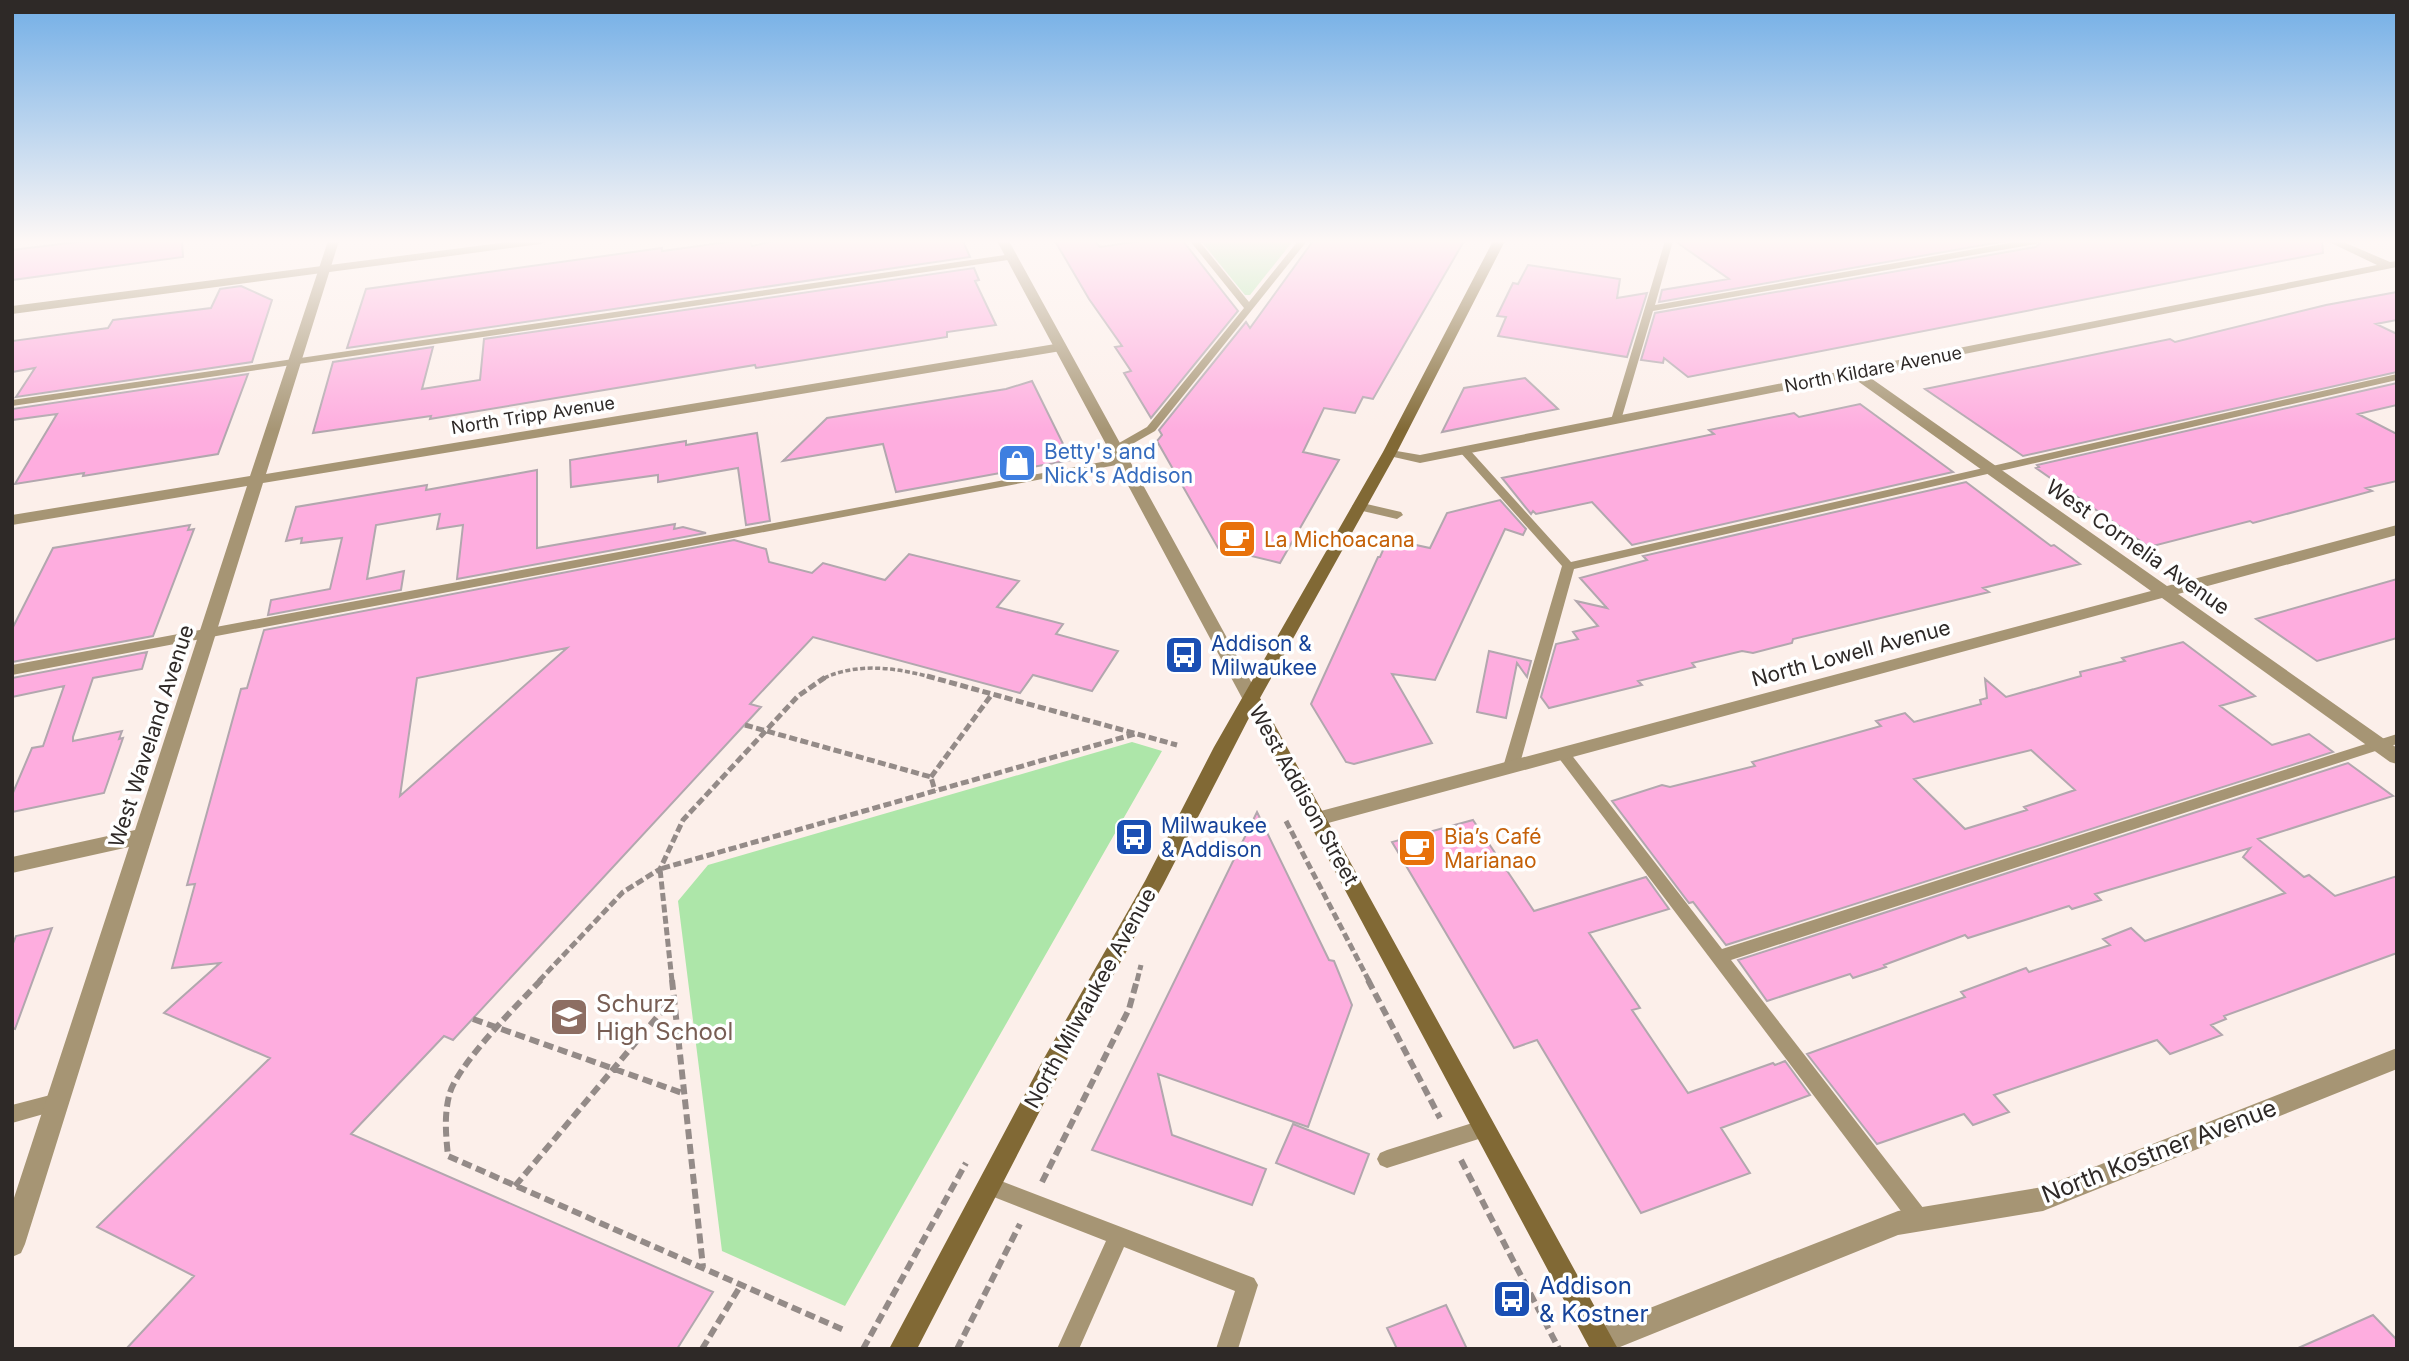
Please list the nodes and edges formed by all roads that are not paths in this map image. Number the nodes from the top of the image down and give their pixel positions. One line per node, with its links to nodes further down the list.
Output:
1 (54, 305): 13 (street)
2 (313, 305): 15 (street, West Waveland Avenue)
3 (687, 305): 15 (lane)
4 (1038, 305): 14 (street, West Addison Street)
5 (1246, 305): 11 (lane)
6 (1252, 305): 11 (lane)
7 (1466, 305): 21 (main road, North Milwaukee Avenue)
8 (1650, 305): 12 (lane)
9 (1675, 305): 12 (lane)
10 (2200, 305): 16 (street, North Kildare Avenue)
11 (1249, 308): 22 (lane)
12 (1649, 309): 19 (lane)
13 (12, 310)
14 (1061, 347): 22 (street, West Addison Street); 24 (street, North Tripp Avenue)
15 (294, 362): 18 (lane); 24 (street, West Waveland Avenue)
16 (1855, 373): 19 (street, North Kildare Avenue); 23 (street, West Cornelia Avenue)
17 (2397, 377): 23 (lane)
18 (12, 403)
19 (1616, 420): 20 (street, North Kildare Avenue)
20 (1464, 450): 21 (street, North Kildare Avenue); 29 (lane)
21 (1390, 452): 25 (main road, North Milwaukee Avenue)
22 (1120, 455): 31 (lane); 33 (street, West Addison Street)
23 (1993, 470): 29 (lane); 30 (street, West Cornelia Avenue)
24 (256, 480): 27 (street, North Tripp Avenue); 31 (street, West Waveland Avenue)
25 (1358, 506): 26 (lane); 33 (main road, North Milwaukee Avenue)
26 (1397, 515)
27 (12, 520)
28 (2397, 530): 30 (street, North Lowell Avenue)
29 (1569, 566): 38 (lane)
30 (2166, 593): 35 (street, West Cornelia Avenue); 36 (street, North Lowell Avenue)
31 (207, 634): 32 (lane); 40 (street, West Waveland Avenue)
32 (12, 670)
33 (1251, 698): 39 (main road, West Addison Street); 48 (main road, North Milwaukee Avenue)
34 (2397, 739): 35 (lane)
35 (2380, 745): 37 (street, West Cornelia Avenue); 42 (lane)
36 (1562, 753): 38 (street, North Lowell Avenue); 42 (lane)
37 (2397, 757)
38 (1511, 767): 39 (street, North Lowell Avenue)
39 (1317, 819): 46 (main road, West Addison Street)
40 (143, 836): 41 (street); 44 (street, West Waveland Avenue)
41 (12, 865)
42 (1718, 957): 49 (lane)
43 (2397, 1058): 49 (street, North Kostner Avenue)
44 (58, 1102): 45 (lane); 51 (street, West Waveland Avenue)
45 (12, 1114)
46 (1485, 1128): 47 (lane); 52 (main road, West Addison Street)
47 (1387, 1159)
48 (988, 1185): 50 (lane); 53 (main road, North Milwaukee Avenue)
49 (1920, 1220): 52 (street, North Kostner Avenue)
50 (1119, 1236): 54 (lane); 55 (lane)
51 (12, 1244)
52 (1603, 1345)
53 (902, 1349)
54 (1068, 1349)
55 (1227, 1349)

